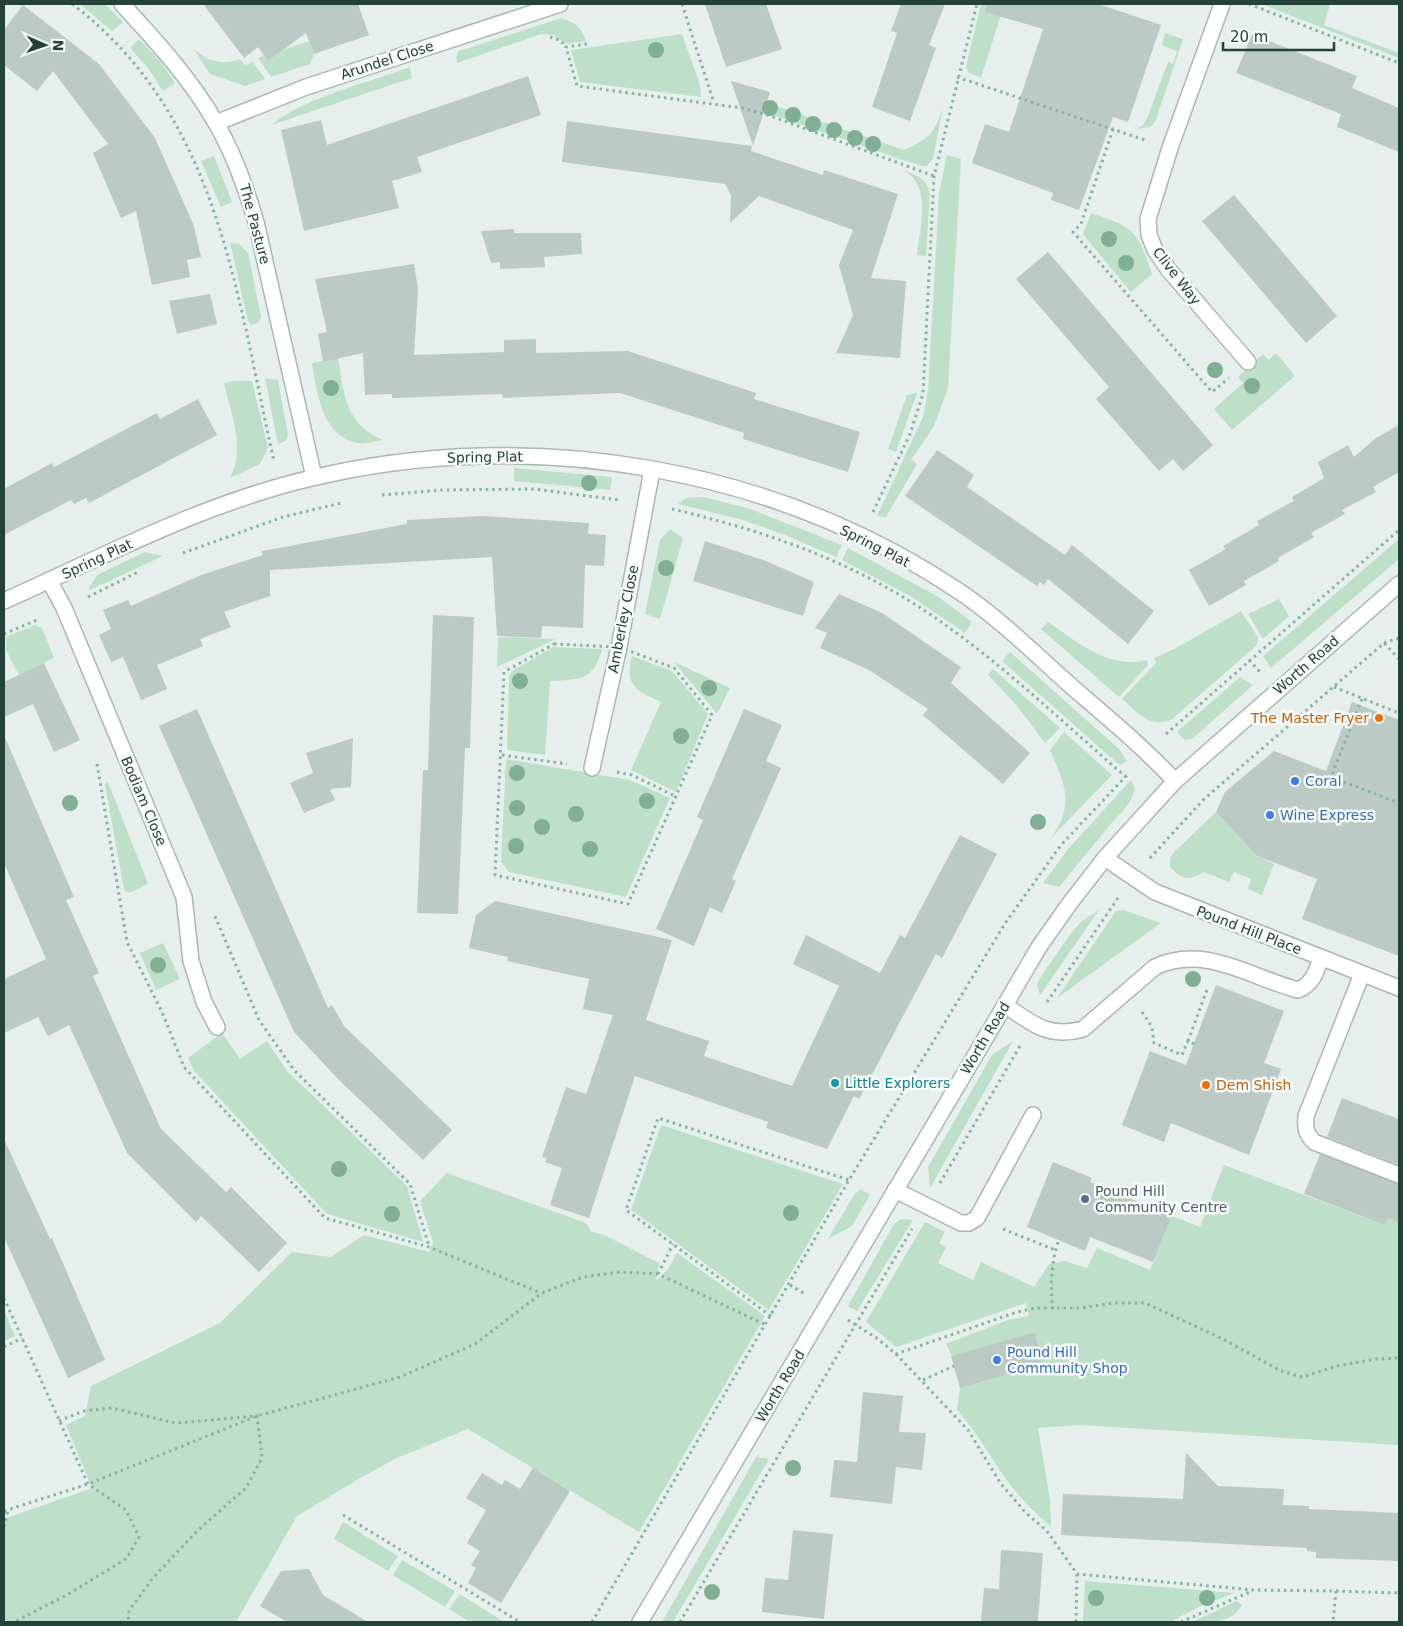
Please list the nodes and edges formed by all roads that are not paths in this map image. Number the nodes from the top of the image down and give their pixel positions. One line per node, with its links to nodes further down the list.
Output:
1 (122, 4): 4 (street, The Pasture)
2 (560, 4): 4 (street, Arundel Close)
3 (1222, 4): 5 (street, Clive Way)
4 (216, 123): 7 (street, The Pasture)
5 (1248, 362)
6 (652, 470): 7 (street, Spring Plat); 11 (street, Amberley Close); 12 (street, Spring Plat)
7 (314, 477): 8 (street, Spring Plat)
8 (50, 580): 10 (street, Spring Plat); 18 (street, Bodiam Close)
9 (1399, 584): 12 (street, Worth Road)
10 (4, 601)
11 (592, 768)
12 (1176, 781): 13 (street, Worth Road)
13 (1105, 858): 14 (street, Pound Hill Place); 17 (street, Worth Road)
14 (1321, 958): 15 (street, Pound Hill Place); 17 (street)
15 (1362, 974): 16 (street, Pound Hill Place); 20 (street)
16 (1399, 988)
17 (1005, 1005): 21 (street, Worth Road)
18 (217, 1027)
19 (1033, 1115): 21 (street)
20 (1399, 1174)
21 (895, 1190): 22 (street, Worth Road)
22 (640, 1622)

